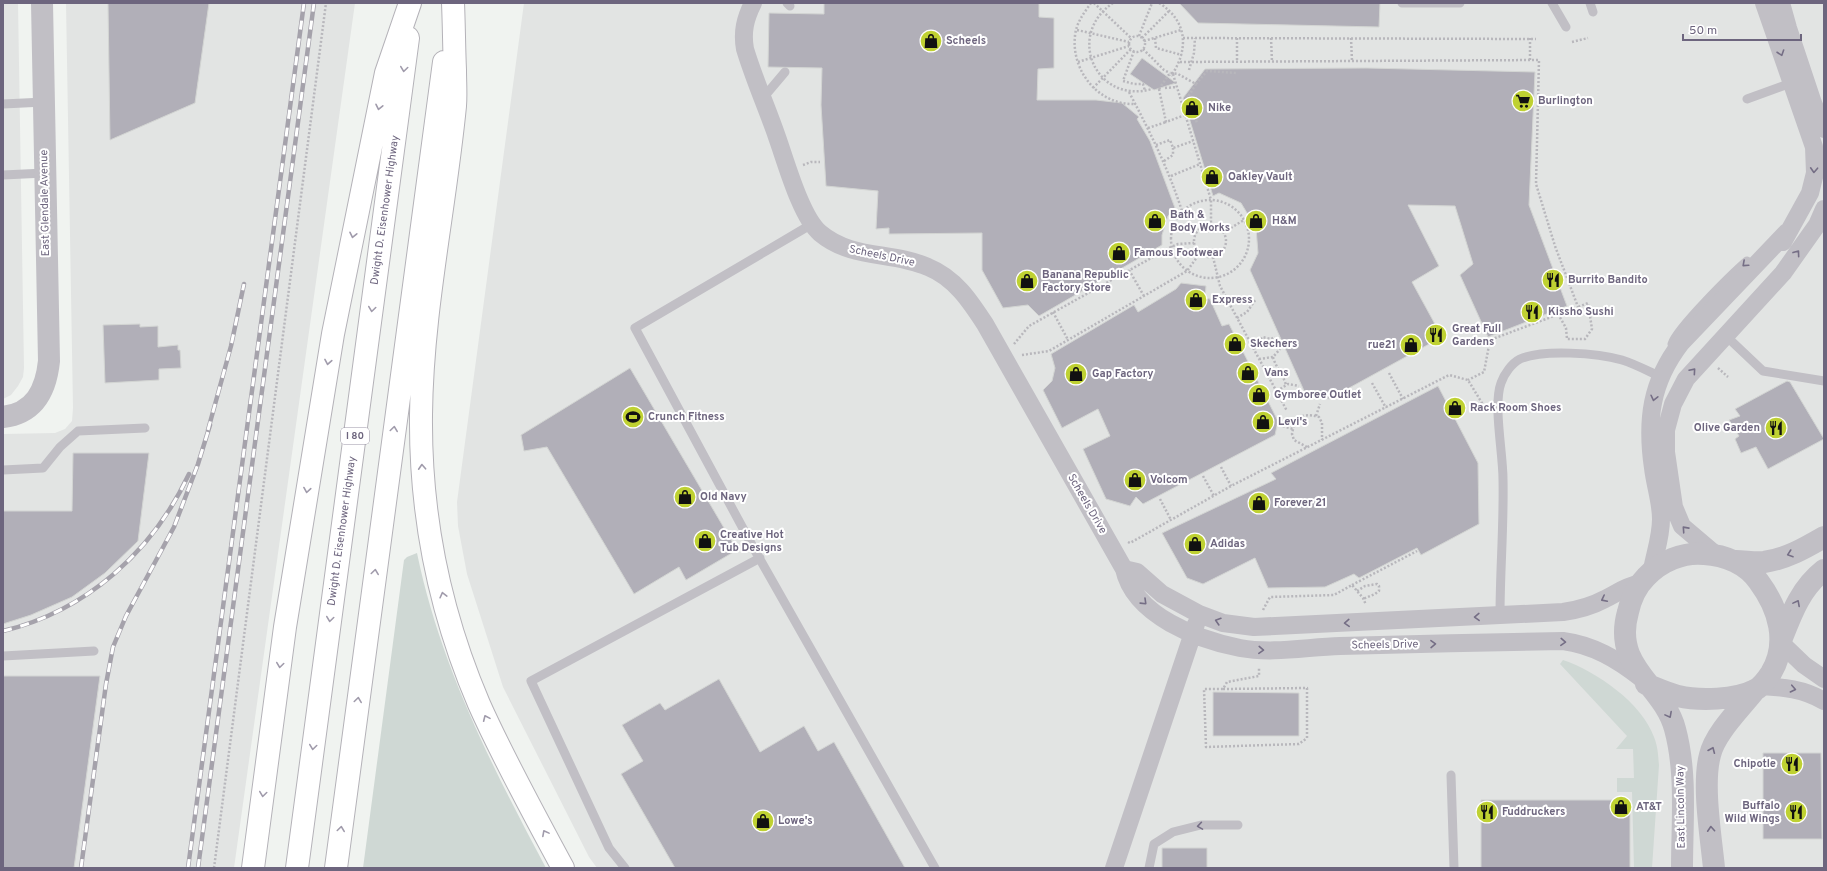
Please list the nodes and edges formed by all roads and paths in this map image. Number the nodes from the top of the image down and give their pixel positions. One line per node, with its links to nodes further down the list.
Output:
1 (42, 3): 63 (street, East Glendale Avenue)
2 (326, 3): 169 (path)
3 (412, 3): 170 (highway, one-way to 170); 171 (highway, Dwight D. Eisenhower Highway / I 80, one-way to 171)
4 (452, 3): 172 (highway, one-way to 4); 173 (highway, one-way to 4)
5 (753, 3): 61 (street, Scheels Drive)
6 (1091, 3): 21 (path)
7 (1094, 3): 17 (path)
8 (1113, 3): 17 (path)
9 (1152, 3): 33 (path)
10 (1159, 3): 18 (path)
11 (1402, 3): 12 (lane)
12 (1460, 3)
13 (1552, 3): 20 (lane)
14 (1590, 3): 19 (lane)
15 (1764, 3): 53 (street, one-way to 53)
16 (1781, 3): 70 (street)
17 (1102, 11): 23 (path); 24 (path)
18 (1169, 11): 22 (path); 33 (path)
19 (1593, 12)
20 (1566, 27)
21 (1077, 30): 23 (path); 43 (path)
22 (1181, 30): 25 (path); 26 (path)
23 (1090, 33): 35 (path); 40 (path)
24 (1131, 38): 33 (path); 35 (path)
25 (1155, 38): 33 (path); 39 (path)
26 (1183, 38): 27 (path); 39 (path)
27 (1195, 38): 28 (path); 45 (path)
28 (1237, 38): 29 (path); 46 (path)
29 (1271, 38): 30 (path); 47 (path)
30 (1351, 38): 31 (path); 42 (path)
31 (1530, 38): 34 (path); 41 (path)
32 (1588, 38): 36 (path)
33 (1142, 39): 38 (path)
34 (1536, 39)
35 (1129, 42): 37 (path)
36 (1572, 42)
37 (1131, 49): 38 (path); 40 (path); 52 (path); 60 (path)
38 (1143, 49): 51 (path)
39 (1182, 55): 44 (path)
40 (1091, 58): 43 (path); 52 (path)
41 (1530, 60): 42 (path); 99 (path)
42 (1352, 61): 47 (path)
43 (1078, 62): 56 (path)
44 (1180, 62): 45 (path); 51 (path)
45 (1193, 62): 46 (path); 48 (path)
46 (1237, 62): 47 (path)
47 (1272, 62)
48 (1189, 70)
49 (785, 72): 61 (lane)
50 (1237, 73): 54 (path, bridge)
51 (1171, 75): 54 (path, bridge); 55 (path); 67 (path, bridge)
52 (1102, 78): 56 (path); 59 (path)
53 (1791, 83): 62 (lane); 81 (street, one-way to 81)
54 (1196, 84): 68 (path)
55 (1177, 87): 57 (path); 66 (path)
56 (1093, 88): 65 (path)
57 (1165, 88)
58 (1152, 90): 60 (path)
59 (1129, 91): 60 (path); 65 (path)
60 (1145, 91)
61 (763, 98): 86 (street, Scheels Drive)
62 (1747, 99)
63 (44, 102): 64 (lane); 78 (street, East Glendale Avenue)
64 (3, 104)
65 (1136, 104): 69 (path)
66 (1186, 115): 67 (path); 71 (path)
67 (1166, 122): 69 (path)
68 (1197, 123)
69 (1148, 128): 72 (path)
70 (1824, 129)
71 (1193, 141): 73 (path); 76 (path)
72 (1156, 145): 73 (path); 74 (path)
73 (1173, 148): 74 (path)
74 (1164, 161): 80 (path)
75 (820, 162): 77 (path)
76 (1200, 164): 80 (path); 82 (path)
77 (798, 167)
78 (45, 173): 79 (lane); 128 (street, East Glendale Avenue)
79 (3, 175)
80 (1170, 176): 84 (path)
81 (1817, 195): 89 (street)
82 (1211, 200): 84 (path); 85 (path); 87 (path)
83 (1824, 209): 103 (street, one-way to 83)
84 (1182, 211): 91 (path)
85 (1244, 220): 88 (path); 96 (path)
86 (812, 224): 145 (lane); 147 (street, Scheels Drive)
87 (1211, 225): 88 (path); 90 (path)
88 (1224, 232): 93 (path)
89 (1787, 232): 103 (street); 113 (street, one-way to 113)
90 (1194, 243): 91 (path); 92 (path)
91 (1171, 247): 94 (path); 95 (path)
92 (1200, 253): 93 (path); 95 (path)
93 (1213, 257): 96 (path)
94 (1129, 270): 97 (path); 100 (path)
95 (1187, 271): 96 (path); 97 (path)
96 (1218, 278): 102 (path)
97 (1144, 296): 105 (path)
98 (1256, 299): 102 (path)
99 (1578, 307): 101 (path); 101 (path)
100 (1053, 312): 105 (path); 106 (path)
101 (1558, 314): 116 (path)
102 (1237, 318): 107 (path)
103 (1725, 335): 117 (lane); 144 (street, one-way to 103)
104 (1275, 337): 107 (path)
105 (1068, 340): 109 (path)
106 (1012, 347)
107 (1254, 349): 111 (path)
108 (1280, 349): 110 (path)
109 (1016, 355)
110 (1273, 357): 111 (path); 119 (path)
111 (1260, 359): 121 (path)
112 (1715, 365): 115 (path)
113 (1664, 369): 149 (street, one-way to 149); 156 (lane)
114 (1389, 373): 122 (path)
115 (1728, 377)
116 (1468, 380): 122 (path); 125 (path)
117 (1824, 381)
118 (1372, 383): 124 (path)
119 (1286, 385): 120 (path); 121 (path)
120 (1299, 386)
121 (1277, 391): 126 (path)
122 (1403, 399): 124 (path)
123 (1320, 404): 127 (path)
124 (1386, 408): 132 (path)
125 (1486, 408)
126 (1287, 411)
127 (1316, 416): 131 (path); 132 (path)
128 (3, 417)
129 (1279, 425): 131 (path)
130 (145, 428): 135 (lane)
131 (1292, 429): 133 (path)
132 (1322, 440): 133 (path)
133 (1307, 447): 137 (path)
134 (1221, 467): 137 (path)
135 (3, 470)
136 (1203, 476): 138 (path)
137 (1231, 486): 138 (path)
138 (1214, 496): 140 (path)
139 (1160, 499): 140 (path)
140 (1170, 520): 142 (path)
141 (1824, 536): 146 (street, one-way to 146)
142 (1124, 541)
143 (1417, 551): 150 (path)
144 (1715, 554): 146 (street); 149 (street)
145 (760, 558): 174 (lane); 175 (lane)
146 (1736, 561): 158 (street)
147 (1124, 569): 155 (street, Scheels Drive); 157 (street, Scheels Drive, one-way to 157)
148 (1824, 570): 158 (street, one-way to 148)
149 (1646, 577): 156 (street, Scheels Drive, one-way to 156); 163 (street, East Lincoln Way)
150 (1352, 585): 151 (path); 154 (path)
151 (1357, 591): 152 (path); 152 (path)
152 (1363, 599): 153 (path)
153 (1366, 607)
154 (1262, 613)
155 (1199, 614): 156 (street, Scheels Drive, one-way to 155); 157 (street)
156 (1500, 616)
157 (1192, 635): 163 (street, Scheels Drive, one-way to 163); 176 (street)
158 (1781, 641): 162 (street); 164 (street)
159 (94, 651): 160 (lane)
160 (3, 656)
161 (1259, 666): 165 (path)
162 (1824, 679)
163 (1645, 681): 164 (street); 179 (street, East Lincoln Way, one-way to 179)
164 (1758, 688): 166 (street, one-way to 166); 180 (street, one-way to 164)
165 (1223, 689): 165 (path)
166 (1824, 701)
167 (1451, 775): 178 (lane)
168 (1238, 824): 177 (lane, one-way to 177)
169 (214, 868)
170 (253, 868)
171 (297, 868)
172 (336, 868)
173 (563, 868)
174 (625, 868)
175 (935, 868)
176 (1114, 868)
177 (1149, 868)
178 (1454, 868)
179 (1682, 868)
180 (1714, 868)

